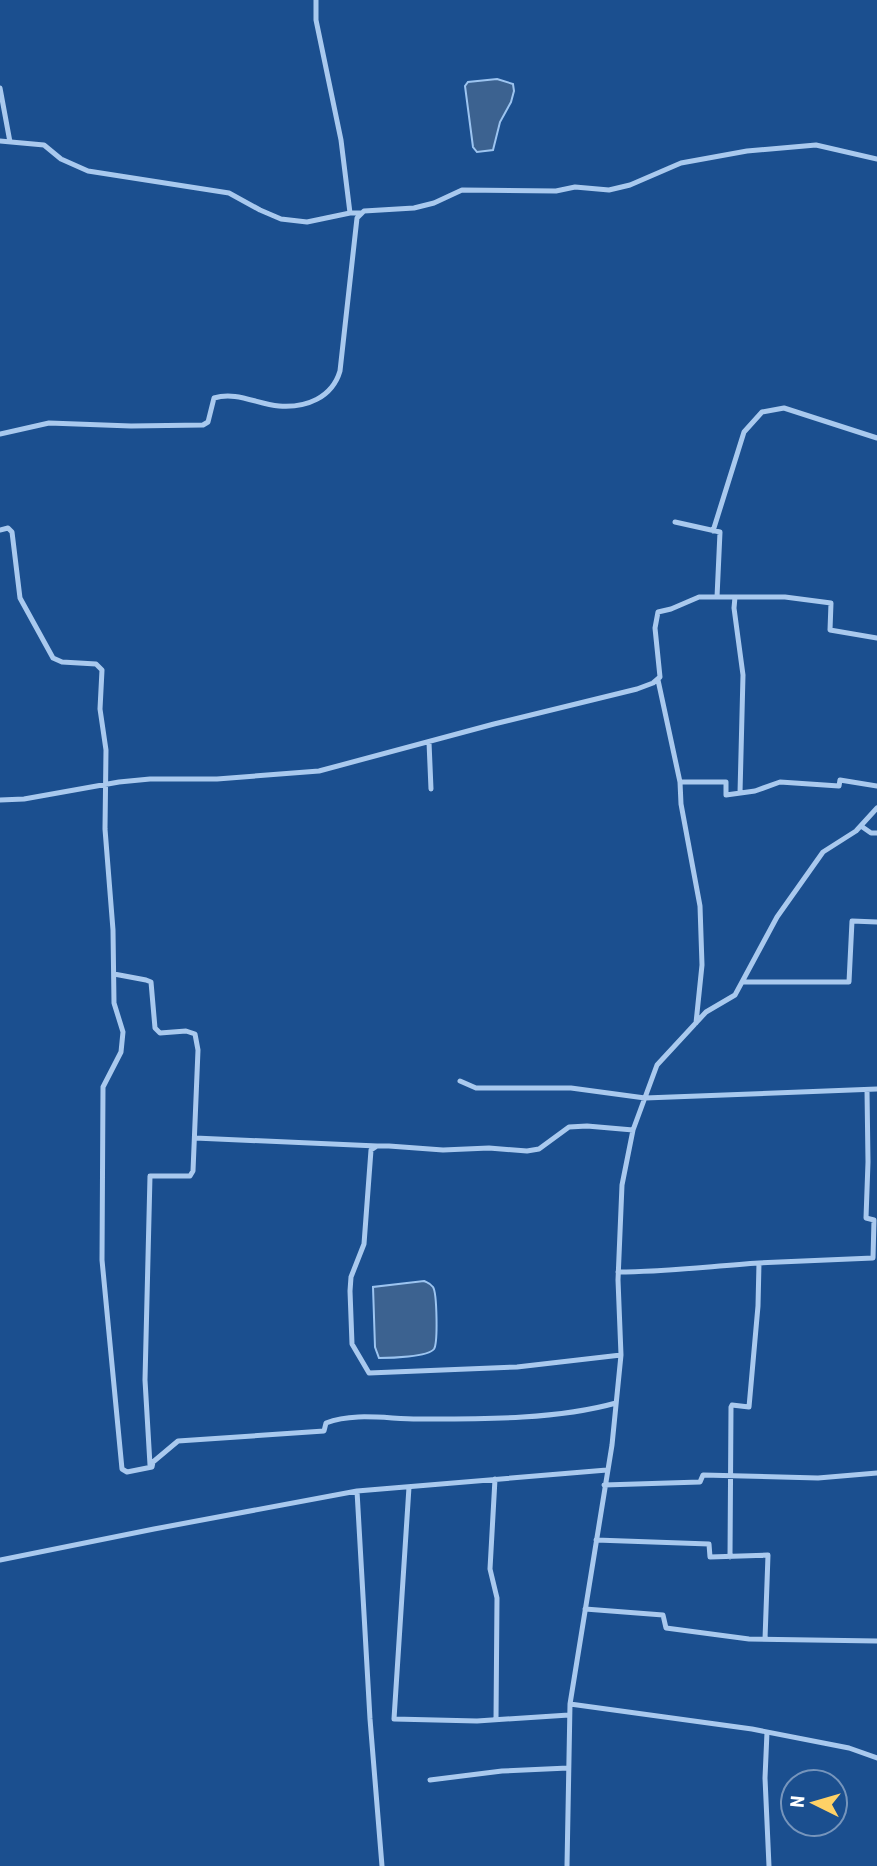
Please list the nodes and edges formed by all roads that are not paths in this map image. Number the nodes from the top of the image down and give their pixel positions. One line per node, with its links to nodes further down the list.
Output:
1 (316, 0): 6 (street)
2 (0, 88): 4 (street)
3 (0, 142): 4 (street)
4 (10, 142): 6 (street)
5 (877, 159): 7 (street)
6 (350, 213): 7 (street)
7 (361, 213): 8 (street)
8 (0, 434)
9 (877, 438): 12 (street)
10 (675, 522): 12 (street)
11 (0, 530): 19 (street)
12 (712, 531): 13 (street)
13 (717, 597): 14 (street); 16 (street)
14 (735, 597): 15 (street); 22 (street)
15 (877, 638)
16 (658, 680): 17 (street); 18 (street)
17 (429, 742): 19 (street); 21 (street)
18 (680, 782): 22 (street); 30 (street)
19 (104, 785): 23 (street); 28 (street)
20 (877, 786): 22 (street)
21 (431, 789)
22 (740, 793)
23 (0, 800)
24 (877, 808): 25 (street)
25 (861, 826): 26 (street); 29 (street)
26 (877, 833)
27 (877, 922): 29 (street)
28 (114, 974): 36 (street); 42 (street)
29 (743, 982): 30 (street)
30 (696, 1023): 34 (street)
31 (460, 1081): 34 (street)
32 (877, 1089): 33 (street)
33 (867, 1090): 34 (street); 38 (street)
34 (645, 1098): 35 (street)
35 (634, 1130): 37 (street); 39 (street)
36 (195, 1138): 37 (street); 42 (street)
37 (377, 1146): 40 (street)
38 (759, 1263): 39 (street); 45 (street)
39 (618, 1272): 40 (street)
40 (621, 1355): 41 (street)
41 (616, 1404): 42 (street); 43 (street)
42 (150, 1468)
43 (607, 1470): 46 (street); 47 (street)
44 (877, 1473): 45 (street)
45 (732, 1476): 47 (street); 51 (street)
46 (495, 1479): 48 (street); 58 (street)
47 (604, 1485): 50 (street)
48 (409, 1487): 49 (street); 58 (street)
49 (357, 1491): 52 (street); 63 (street)
50 (596, 1540): 51 (street); 53 (street)
51 (730, 1557): 54 (street)
52 (0, 1560)
53 (585, 1609): 54 (street); 56 (street)
54 (765, 1639): 55 (street)
55 (877, 1641)
56 (570, 1704): 57 (street); 59 (street)
57 (569, 1715): 58 (street); 61 (street)
58 (496, 1720)
59 (767, 1732): 60 (street); 65 (street)
60 (877, 1758)
61 (568, 1768): 62 (street); 64 (street)
62 (430, 1780)
63 (382, 1866)
64 (567, 1866)
65 (769, 1866)

